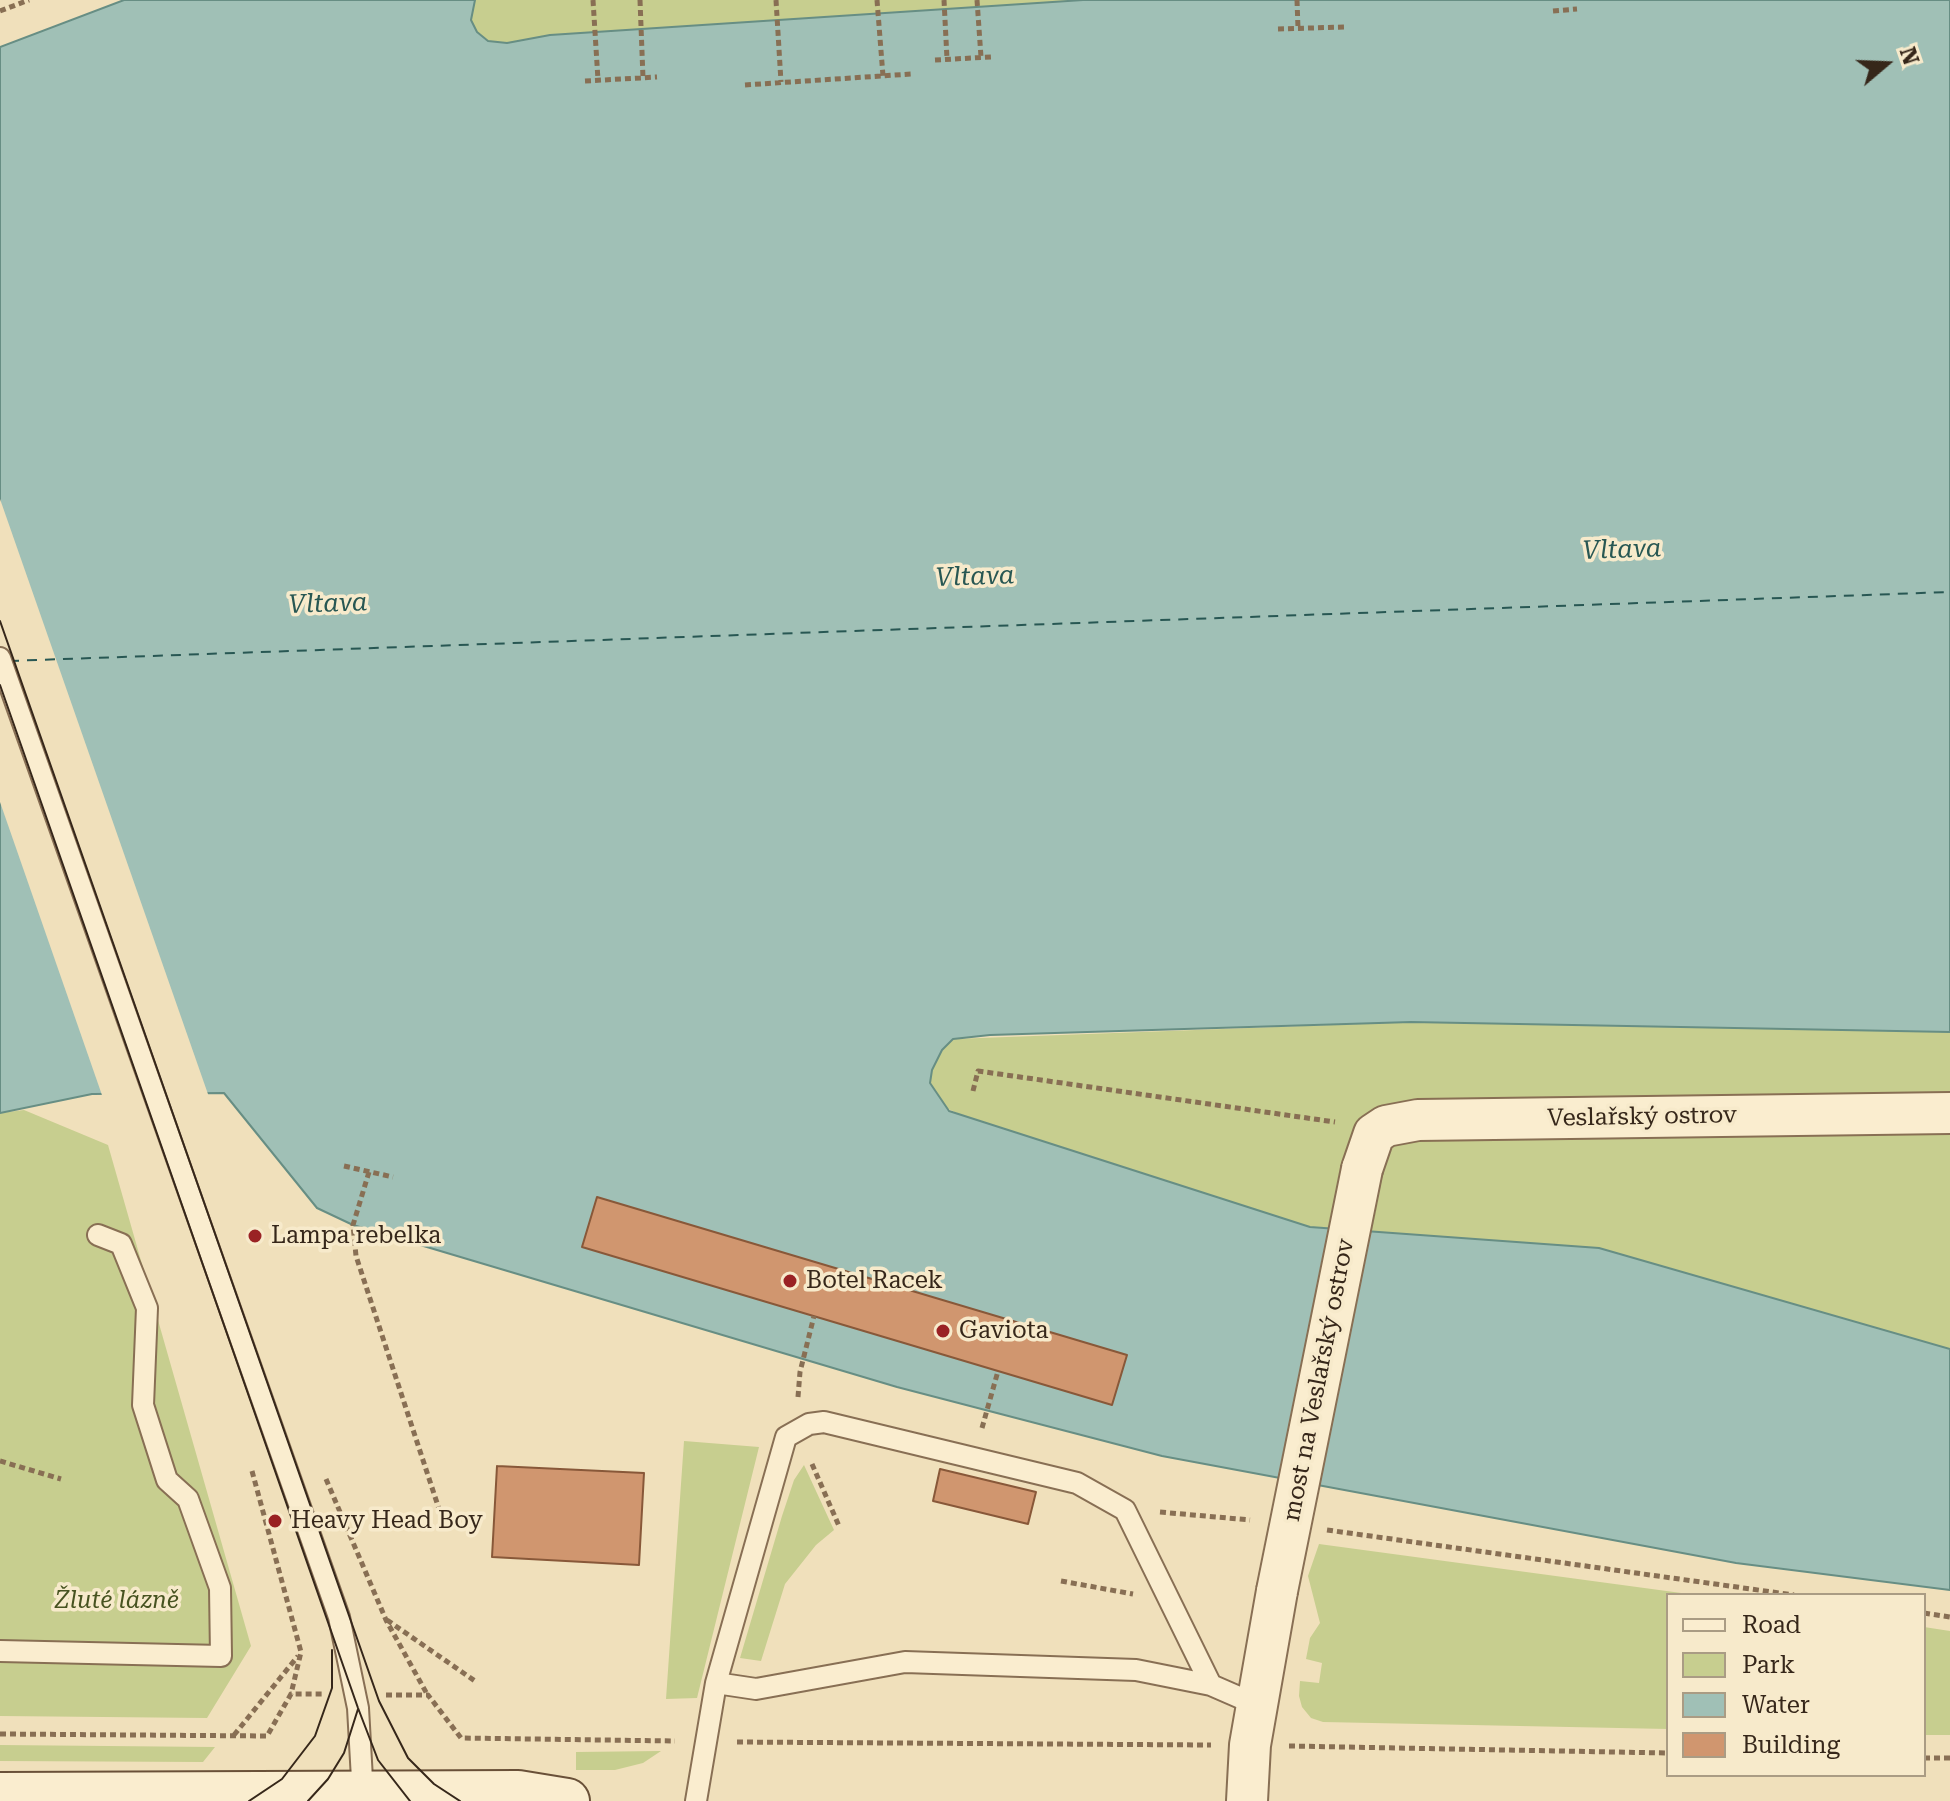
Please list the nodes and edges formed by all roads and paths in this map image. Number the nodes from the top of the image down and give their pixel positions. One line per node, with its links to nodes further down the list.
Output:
1 (29, 0): 12 (path)
2 (593, 0): 25 (path)
3 (640, 0): 24 (path)
4 (776, 0): 27 (path)
5 (877, 0): 22 (path)
6 (944, 0): 19 (path)
7 (977, 0): 17 (path)
8 (1297, 0): 15 (path)
9 (1566, 0): 11 (path)
10 (1577, 9): 11 (path)
11 (1566, 10): 13 (path)
12 (0, 11)
13 (1553, 11)
14 (1344, 27): 15 (path)
15 (1298, 28): 16 (path)
16 (1278, 29)
17 (981, 57): 18 (path); 19 (path)
18 (991, 57)
19 (947, 59): 20 (path)
20 (935, 60)
21 (911, 74): 22 (path)
22 (883, 76): 27 (path)
23 (657, 77): 24 (path)
24 (643, 78): 25 (path)
25 (598, 80): 26 (path)
26 (585, 81)
27 (781, 82): 28 (path)
28 (745, 85)
29 (0, 658): 76 (lane)
30 (973, 1091): 32 (path)
31 (1950, 1113): 32 (street, Veslařský ostrov)
32 (1368, 1152): 64 (street, most na Veslařský ostrov, bridge)
33 (344, 1166): 34 (path)
34 (369, 1172): 35 (path); 47 (path)
35 (393, 1177)
36 (98, 1235): 57 (lane)
37 (814, 1316): 39 (path)
38 (998, 1371): 40 (path)
39 (800, 1372)
40 (985, 1419)
41 (809, 1458): 49 (path)
42 (249, 1460): 58 (path)
43 (0, 1461): 45 (path)
44 (320, 1466): 56 (path)
45 (61, 1479)
46 (1125, 1510): 48 (path); 53 (lane); 60 (lane)
47 (440, 1512)
48 (1266, 1522)
49 (839, 1526)
50 (1313, 1528): 52 (path)
51 (1061, 1581): 53 (path)
52 (1780, 1593)
53 (1169, 1601): 61 (lane)
54 (1926, 1613): 55 (path)
55 (1950, 1617)
56 (386, 1620): 59 (path); 63 (path)
57 (0, 1651)
58 (301, 1652): 62 (path); 66 (path)
59 (475, 1681)
60 (716, 1683): 61 (lane); 78 (lane)
61 (1211, 1685): 64 (lane)
62 (291, 1694)
63 (428, 1695)
64 (1257, 1705): 71 (street, most na Veslařský ostrov)
65 (0, 1734): 66 (path)
66 (234, 1735): 67 (path)
67 (267, 1736)
68 (461, 1738): 69 (path)
69 (673, 1741)
70 (725, 1742): 71 (path)
71 (1252, 1745): 72 (path); 79 (street, most na Veslařský ostrov)
72 (1666, 1753)
73 (1926, 1758): 74 (path)
74 (1950, 1758)
75 (0, 1795): 76 (main road)
76 (359, 1798): 77 (main road)
77 (567, 1801)
78 (696, 1801)
79 (1247, 1801)

